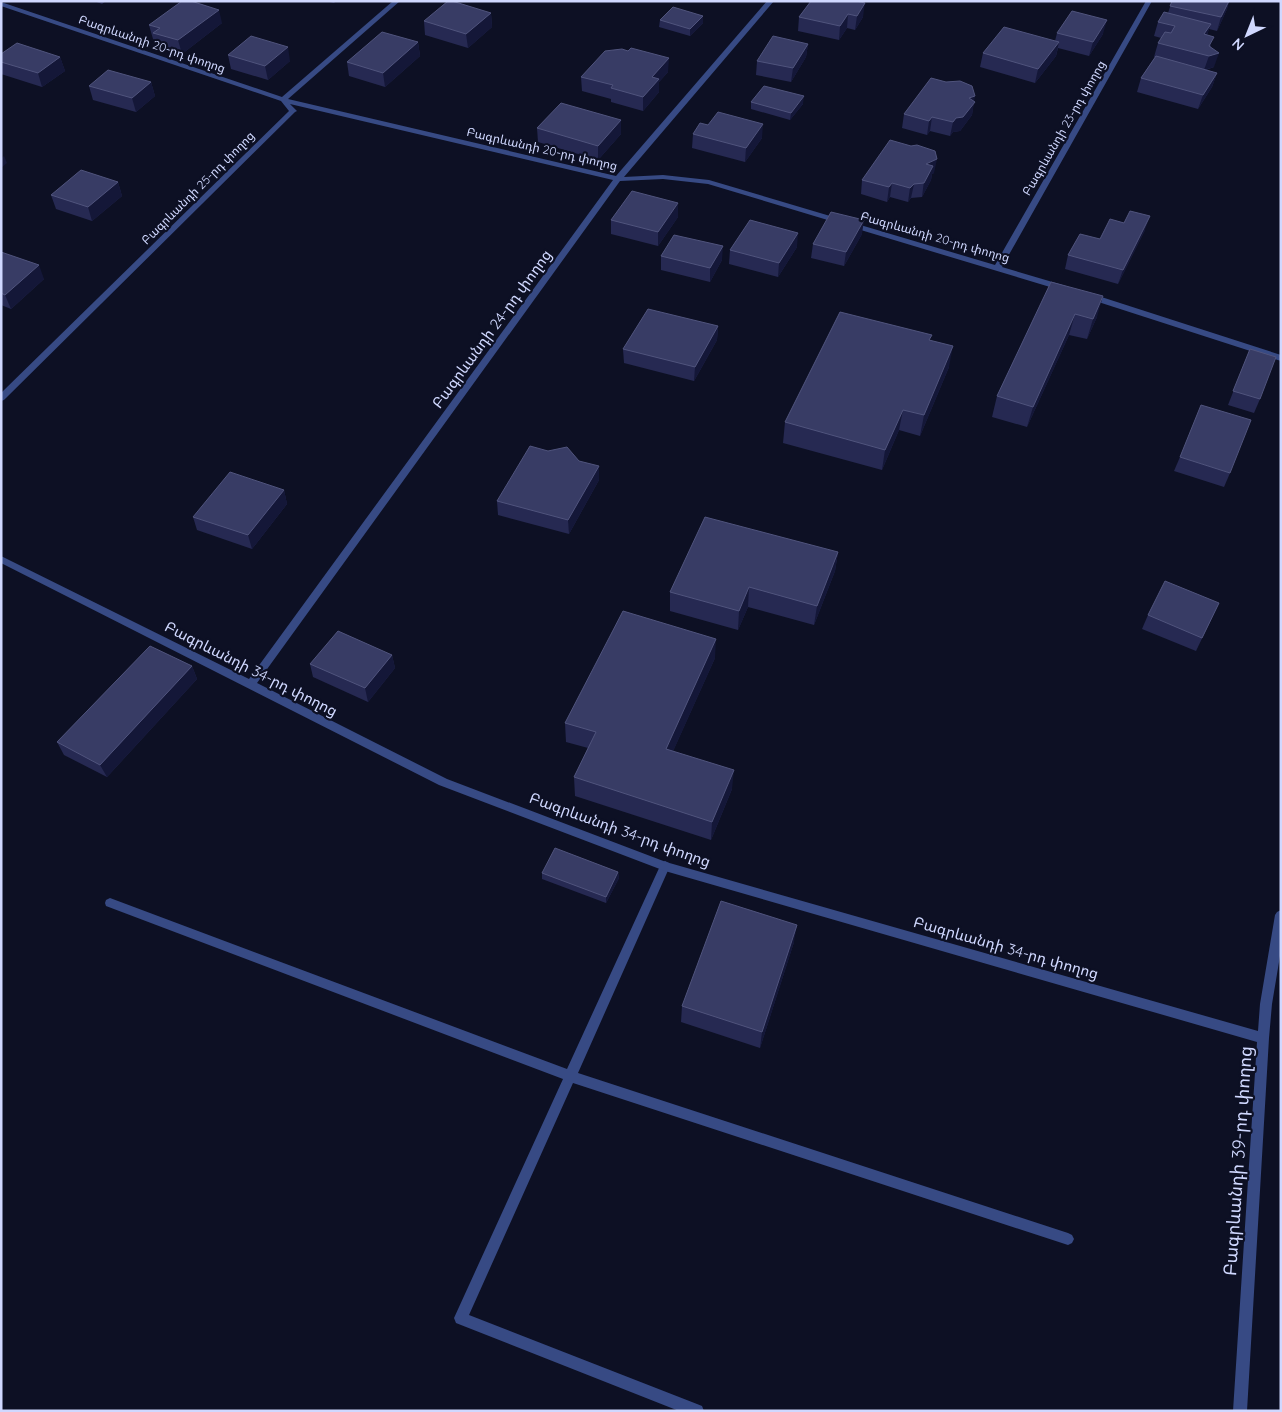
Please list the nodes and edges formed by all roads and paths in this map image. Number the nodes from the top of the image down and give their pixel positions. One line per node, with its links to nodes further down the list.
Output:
1 (397, 1): 5 (street)
2 (771, 1): 6 (street, Բագրևանդի 24-րդ փողոց)
3 (1149, 1): 7 (street, Բագրևանդի 23-րդ փողոց)
4 (4, 4): 5 (street, Բագրևանդի 20-րդ փողոց)
5 (283, 100): 6 (street, Բագրևանդի 20-րդ փողոց); 11 (street, Բագրևանդի 25-րդ փողոց)
6 (618, 179): 7 (street, Բագրևանդի 20-րդ փողոց); 13 (street, Բագրևանդի 24-րդ փողոց)
7 (998, 267): 8 (street, Բագրևանդի 20-րդ փողոց)
8 (1073, 291)
9 (1083, 294): 10 (street)
10 (1281, 358)
11 (1, 398)
12 (1, 559): 13 (street, Բագրևանդի 34-րդ փողոց)
13 (250, 685): 14 (street, Բագրևանդի 34-րդ փողոց)
14 (665, 866): 17 (street, Բագրևանդի 34-րդ փողոց); 18 (street)
15 (110, 903): 18 (street)
16 (1281, 915): 17 (street, Բագրևանդի 39-րդ փողոց)
17 (1263, 1038): 21 (street, Բագրևանդի 39-րդ փողոց)
18 (570, 1076): 19 (street); 20 (street)
19 (1068, 1239)
20 (697, 1411)
21 (1240, 1411)

